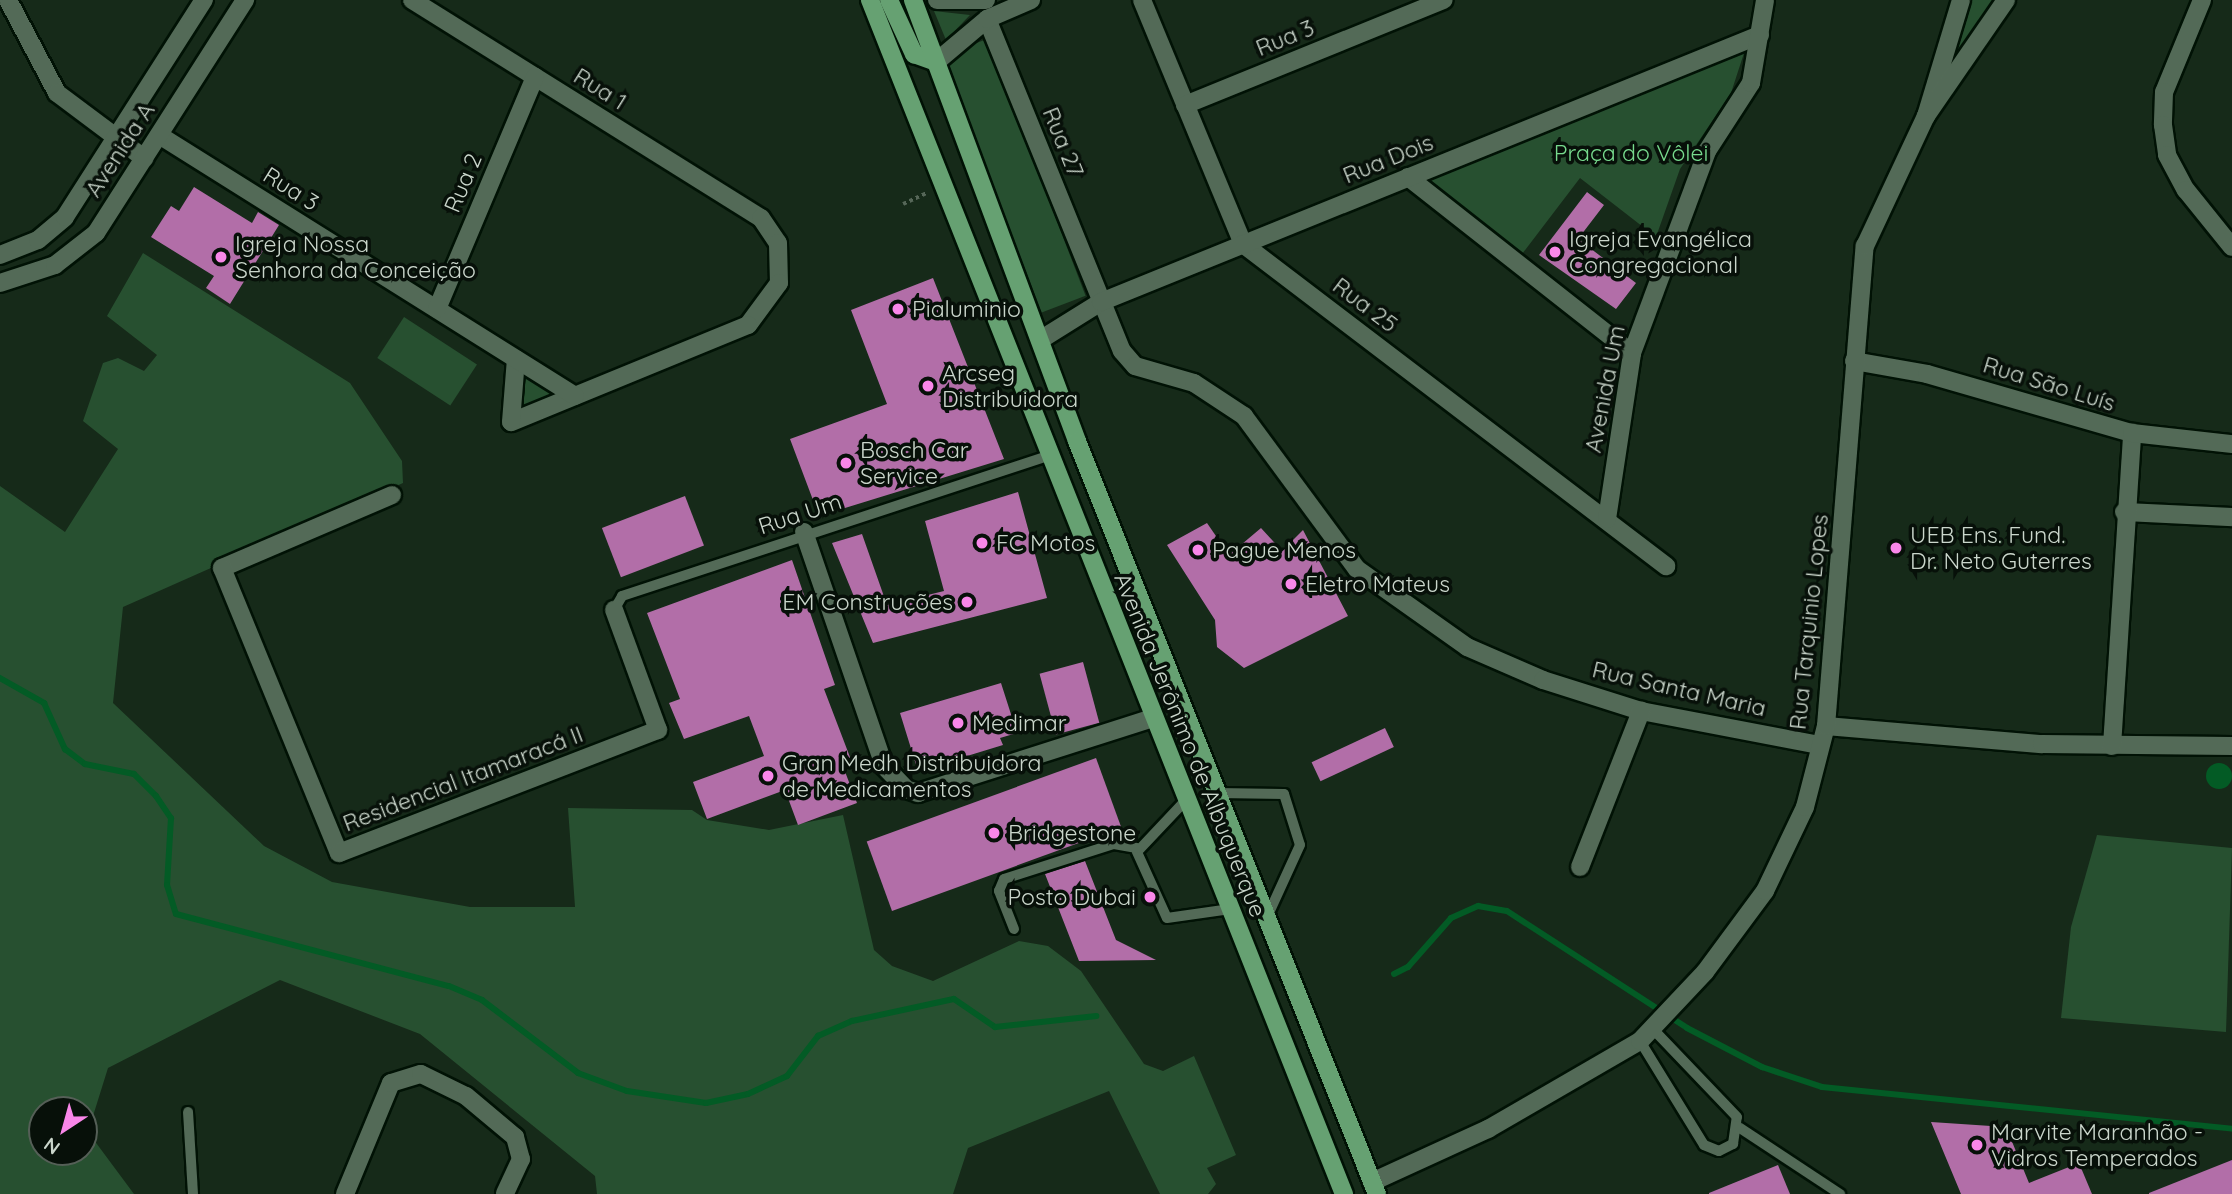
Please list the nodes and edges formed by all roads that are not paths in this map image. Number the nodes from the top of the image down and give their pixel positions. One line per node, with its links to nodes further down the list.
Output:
1 (8, 0): 23 (street)
2 (204, 0): 23 (street, Avenida A)
3 (245, 0): 22 (street, Avenida A)
4 (412, 0): 19 (street, Rua 1)
5 (870, 0): 39 (main road, Avenida Jerônimo de Albuquerque)
6 (889, 0): 18 (main road)
7 (913, 0): 18 (main road, Avenida Jerônimo de Albuquerque)
8 (937, 0): 16 (street)
9 (1031, 0): 16 (street)
10 (1142, 0): 20 (street)
11 (1444, 0): 20 (street, Rua 3)
12 (1765, 0): 17 (street, Avenida Um)
13 (1961, 0): 21 (street, Rua Tarquinio Lopes)
14 (2006, 0): 21 (street, Rua Tarquinio Lopes)
15 (2202, 0): 27 (street)
16 (983, 5): 18 (street); 30 (street, Rua 27)
17 (1760, 35): 25 (street, Rua Dois); 33 (street, Avenida Um)
18 (936, 62): 32 (main road, Avenida Jerônimo de Albuquerque)
19 (535, 77): 31 (street, Rua 2); 36 (street, Rua 1)
20 (1185, 105): 26 (street)
21 (1926, 116): 35 (street, Rua Tarquinio Lopes)
22 (159, 135): 24 (street, Avenida A); 31 (street, Rua 3)
23 (116, 139): 24 (street); 28 (street, Avenida A)
24 (144, 158): 29 (street, Avenida A)
25 (1408, 177): 26 (street, Rua Dois); 33 (street)
26 (1243, 244): 30 (street, Rua Dois); 43 (street, Rua 25)
27 (2232, 247)
28 (0, 255)
29 (0, 283)
30 (1101, 303): 32 (street, Rua Dois); 47 (street, Rua Santa Maria)
31 (437, 309): 34 (street, Rua 3)
32 (1040, 340): 53 (main road, Avenida Jerônimo de Albuquerque)
33 (1632, 353): 43 (street, Avenida Um)
34 (516, 359): 36 (street, Rua 3); 36 (street)
35 (1854, 361): 37 (street, Rua São Luís); 49 (street, Rua Tarquinio Lopes)
36 (575, 396)
37 (2132, 433): 38 (street, Rua São Luís); 41 (street)
38 (2232, 444)
39 (1049, 456): 44 (lane, Rua Um); 48 (main road, Avenida Jerônimo de Albuquerque)
40 (392, 495): 46 (street, Residencial Itamaracá II)
41 (2124, 512): 42 (street); 51 (street)
42 (2232, 517)
43 (1607, 519): 45 (street, Rua 25)
44 (804, 532): 46 (lane, Rua Um); 48 (street)
45 (1666, 566)
46 (614, 610)
47 (1641, 711): 50 (street, Rua Santa Maria); 56 (street)
48 (1153, 718): 54 (main road, Avenida Jerônimo de Albuquerque)
49 (1826, 726): 50 (street, Rua Tarquinio Lopes); 51 (street)
50 (1820, 746): 60 (street, Rua Tarquinio Lopes)
51 (2112, 746): 52 (street)
52 (2232, 746)
53 (1217, 793): 58 (main road, Avenida Jerônimo de Albuquerque); 58 (lane)
54 (1186, 800): 55 (lane); 57 (main road, Avenida Jerônimo de Albuquerque)
55 (1137, 848): 57 (lane); 59 (lane)
56 (1580, 867)
57 (1230, 909): 67 (main road, Avenida Jerônimo de Albuquerque)
58 (1267, 917): 63 (main road, Avenida Jerônimo de Albuquerque)
59 (1014, 929)
60 (1651, 1032): 62 (lane); 62 (lane); 63 (street, Rua Tarquinio Lopes)
61 (188, 1112): 64 (lane)
62 (1740, 1128): 68 (lane)
63 (1375, 1188)
64 (193, 1194)
65 (345, 1194): 66 (street)
66 (506, 1194)
67 (1344, 1194)
68 (1840, 1194)

